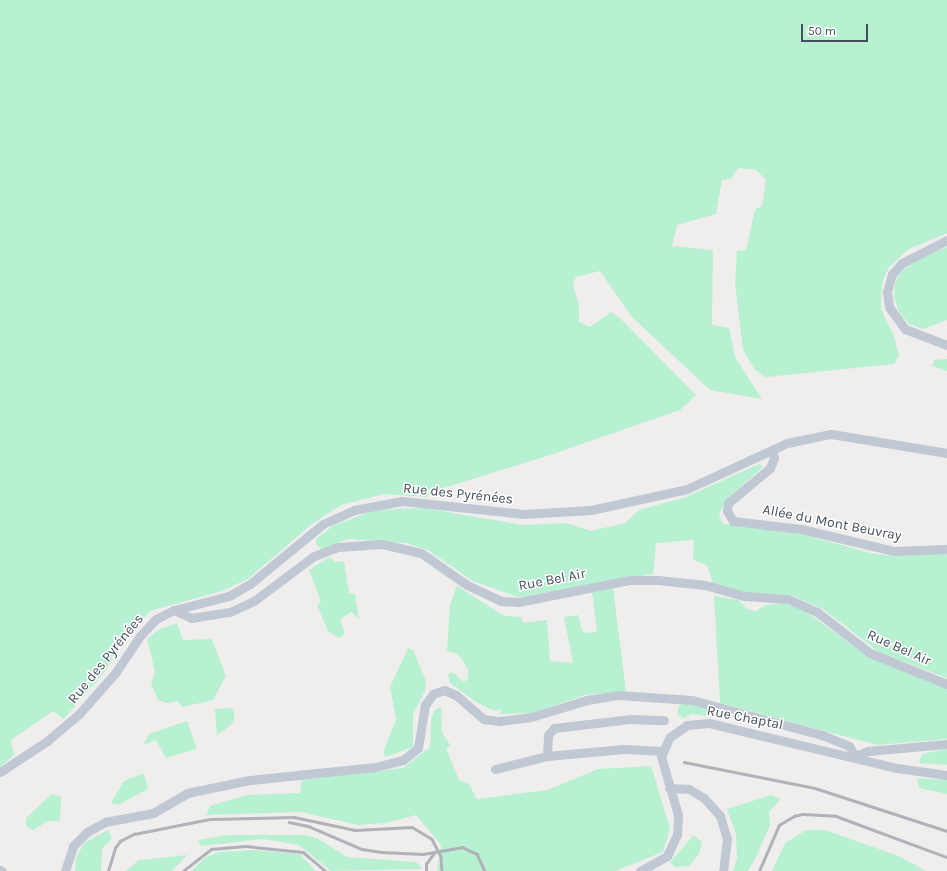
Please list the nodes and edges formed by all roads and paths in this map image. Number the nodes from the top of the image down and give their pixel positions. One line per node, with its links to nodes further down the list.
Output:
1 (947, 240): 2 (street)
2 (947, 345)
3 (772, 451): 4 (street, Rue des Pyrénées); 5 (street, Allée du Mont Beuvray); 6 (street, Rue des Pyrénées)
4 (947, 452)
5 (947, 549)
6 (174, 610): 7 (street, Rue Bel Air); 14 (street, Rue des Pyrénées)
7 (947, 684)
8 (664, 720): 11 (street)
9 (947, 744): 12 (street)
10 (662, 751): 11 (street); 12 (street, Rue Chaptal); 16 (street)
11 (547, 756): 13 (street)
12 (856, 756): 15 (street, Rue Chaptal); 17 (street)
13 (495, 769)
14 (0, 772)
15 (947, 775)
16 (669, 788): 18 (street); 19 (street)
17 (65, 871)
18 (640, 871)
19 (723, 871)

